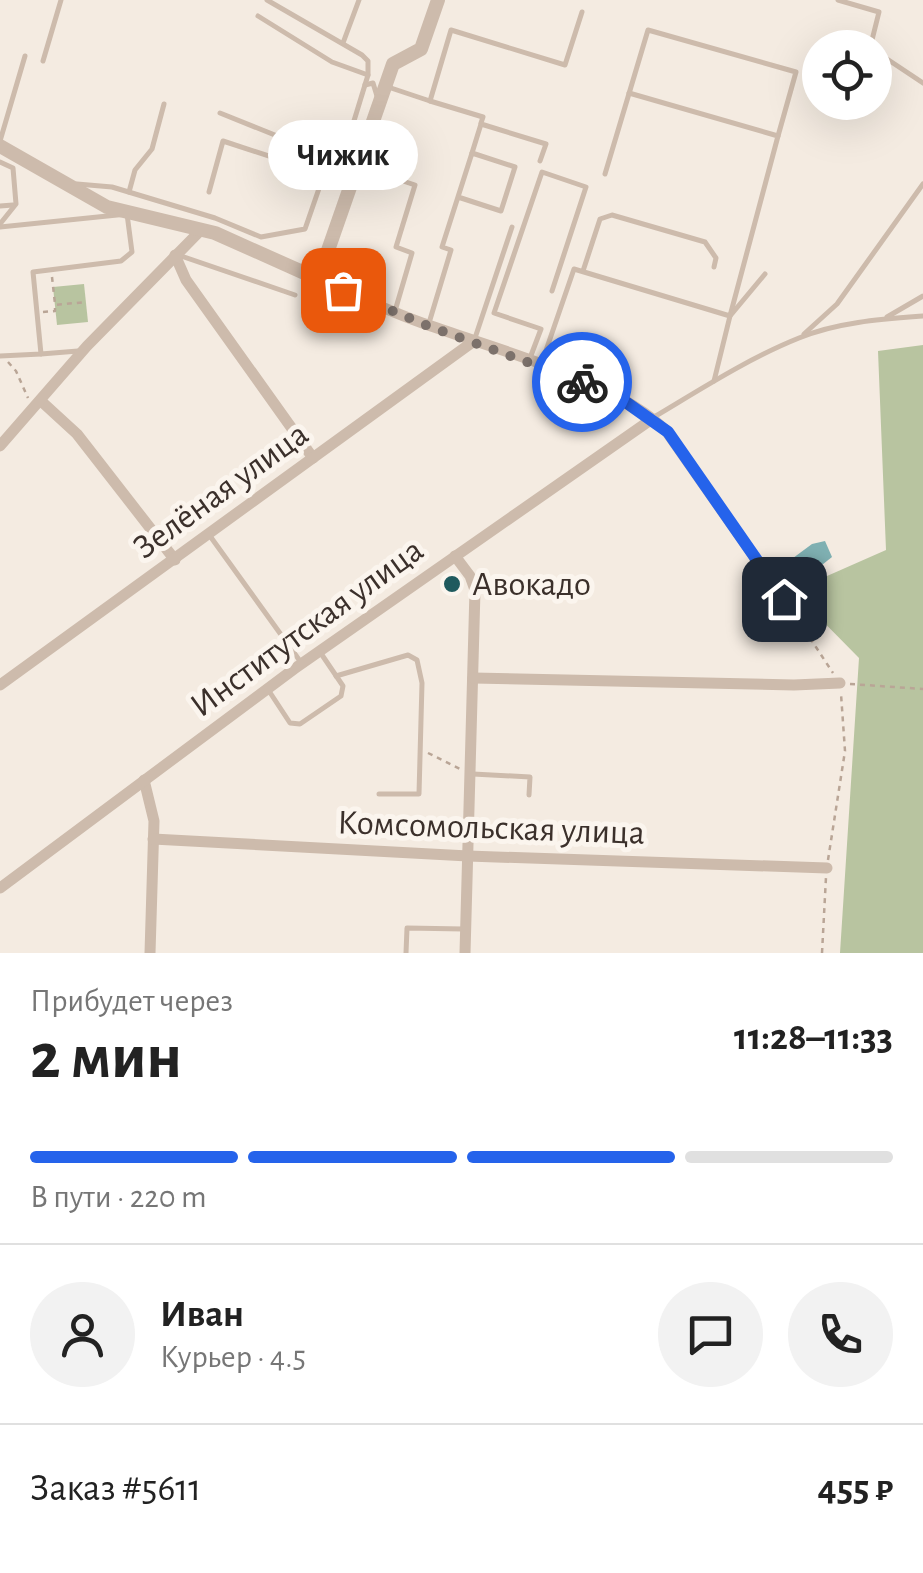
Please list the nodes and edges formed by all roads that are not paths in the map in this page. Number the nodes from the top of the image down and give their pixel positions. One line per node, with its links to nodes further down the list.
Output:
1 (62, 0): 11 (lane)
2 (267, 0): 9 (lane)
3 (358, 0): 9 (lane)
4 (438, 0): 16 (street)
5 (838, 0): 8 (lane)
6 (582, 12): 18 (lane)
7 (258, 16): 13 (lane)
8 (876, 30)
9 (343, 43): 13 (lane)
10 (25, 56): 24 (lane)
11 (43, 62)
12 (892, 62): 14 (lane)
13 (368, 75): 15 (lane)
14 (923, 83)
15 (364, 85): 21 (lane); 26 (lane)
16 (386, 86): 18 (lane); 21 (street)
17 (629, 93): 23 (lane); 23 (lane); 30 (lane)
18 (430, 100): 22 (lane)
19 (164, 104): 33 (lane)
20 (220, 113): 26 (lane)
21 (376, 114): 29 (street)
22 (481, 124): 25 (lane); 27 (lane)
23 (778, 136): 51 (lane)
24 (0, 144): 31 (street)
25 (472, 153): 35 (lane); 35 (lane)
26 (342, 160): 29 (lane)
27 (540, 161)
28 (0, 162): 36 (lane)
29 (359, 166): 46 (street); 50 (lane)
30 (605, 174)
31 (64, 183): 33 (lane); 38 (street)
32 (923, 184): 55 (lane)
33 (129, 192): 39 (lane)
34 (209, 192): 39 (lane)
35 (458, 197): 54 (lane)
36 (16, 204): 37 (lane); 40 (lane)
37 (0, 206)
38 (127, 214): 39 (street); 40 (lane); 58 (lane)
39 (203, 222): 42 (street); 46 (street)
40 (0, 225)
41 (512, 227): 56 (lane)
42 (175, 255): 48 (lane); 57 (street); 65 (street)
43 (714, 267): 44 (lane)
44 (583, 271): 51 (lane); 60 (lane)
45 (765, 274): 51 (lane)
46 (318, 279): 50 (street)
47 (552, 291): 60 (lane)
48 (294, 295)
49 (923, 296): 53 (lane)
50 (395, 312): 54 (street)
51 (730, 316): 61 (lane)
52 (923, 316): 53 (lane)
53 (883, 319): 55 (lane)
54 (428, 326): 56 (street)
55 (801, 336): 61 (lane)
56 (474, 340): 60 (street); 65 (street, Зелёная улица)
57 (82, 350): 58 (lane); 62 (street)
58 (42, 354): 59 (lane)
59 (2, 356)
60 (535, 363): 63 (street)
61 (714, 382): 63 (lane)
62 (38, 404): 64 (street); 68 (street)
63 (652, 418): 67 (street, Институтская улица); 69 (street)
64 (0, 446)
65 (313, 458): 66 (street, Зелёная улица)
66 (209, 535): 68 (street, Зелёная улица); 71 (lane)
67 (455, 556): 70 (street, Институтская улица); 73 (street)
68 (175, 560): 75 (street, Зелёная улица)
69 (804, 628)
70 (319, 651): 71 (street, Институтская улица); 72 (lane)
71 (301, 664): 76 (street, Институтская улица)
72 (336, 676): 76 (lane); 79 (lane)
73 (472, 678): 74 (street); 77 (street)
74 (840, 682)
75 (0, 685)
76 (267, 689): 78 (street, Институтская улица)
77 (470, 774): 80 (lane); 82 (street)
78 (144, 780): 81 (street); 84 (street, Институтская улица)
79 (379, 794)
80 (529, 795)
81 (154, 839): 82 (street, Комсомольская улица); 86 (street)
82 (468, 856): 83 (street, Комсомольская улица); 85 (street)
83 (827, 868)
84 (0, 888)
85 (466, 929): 87 (lane); 88 (street)
86 (150, 953)
87 (406, 953)
88 (465, 953)

